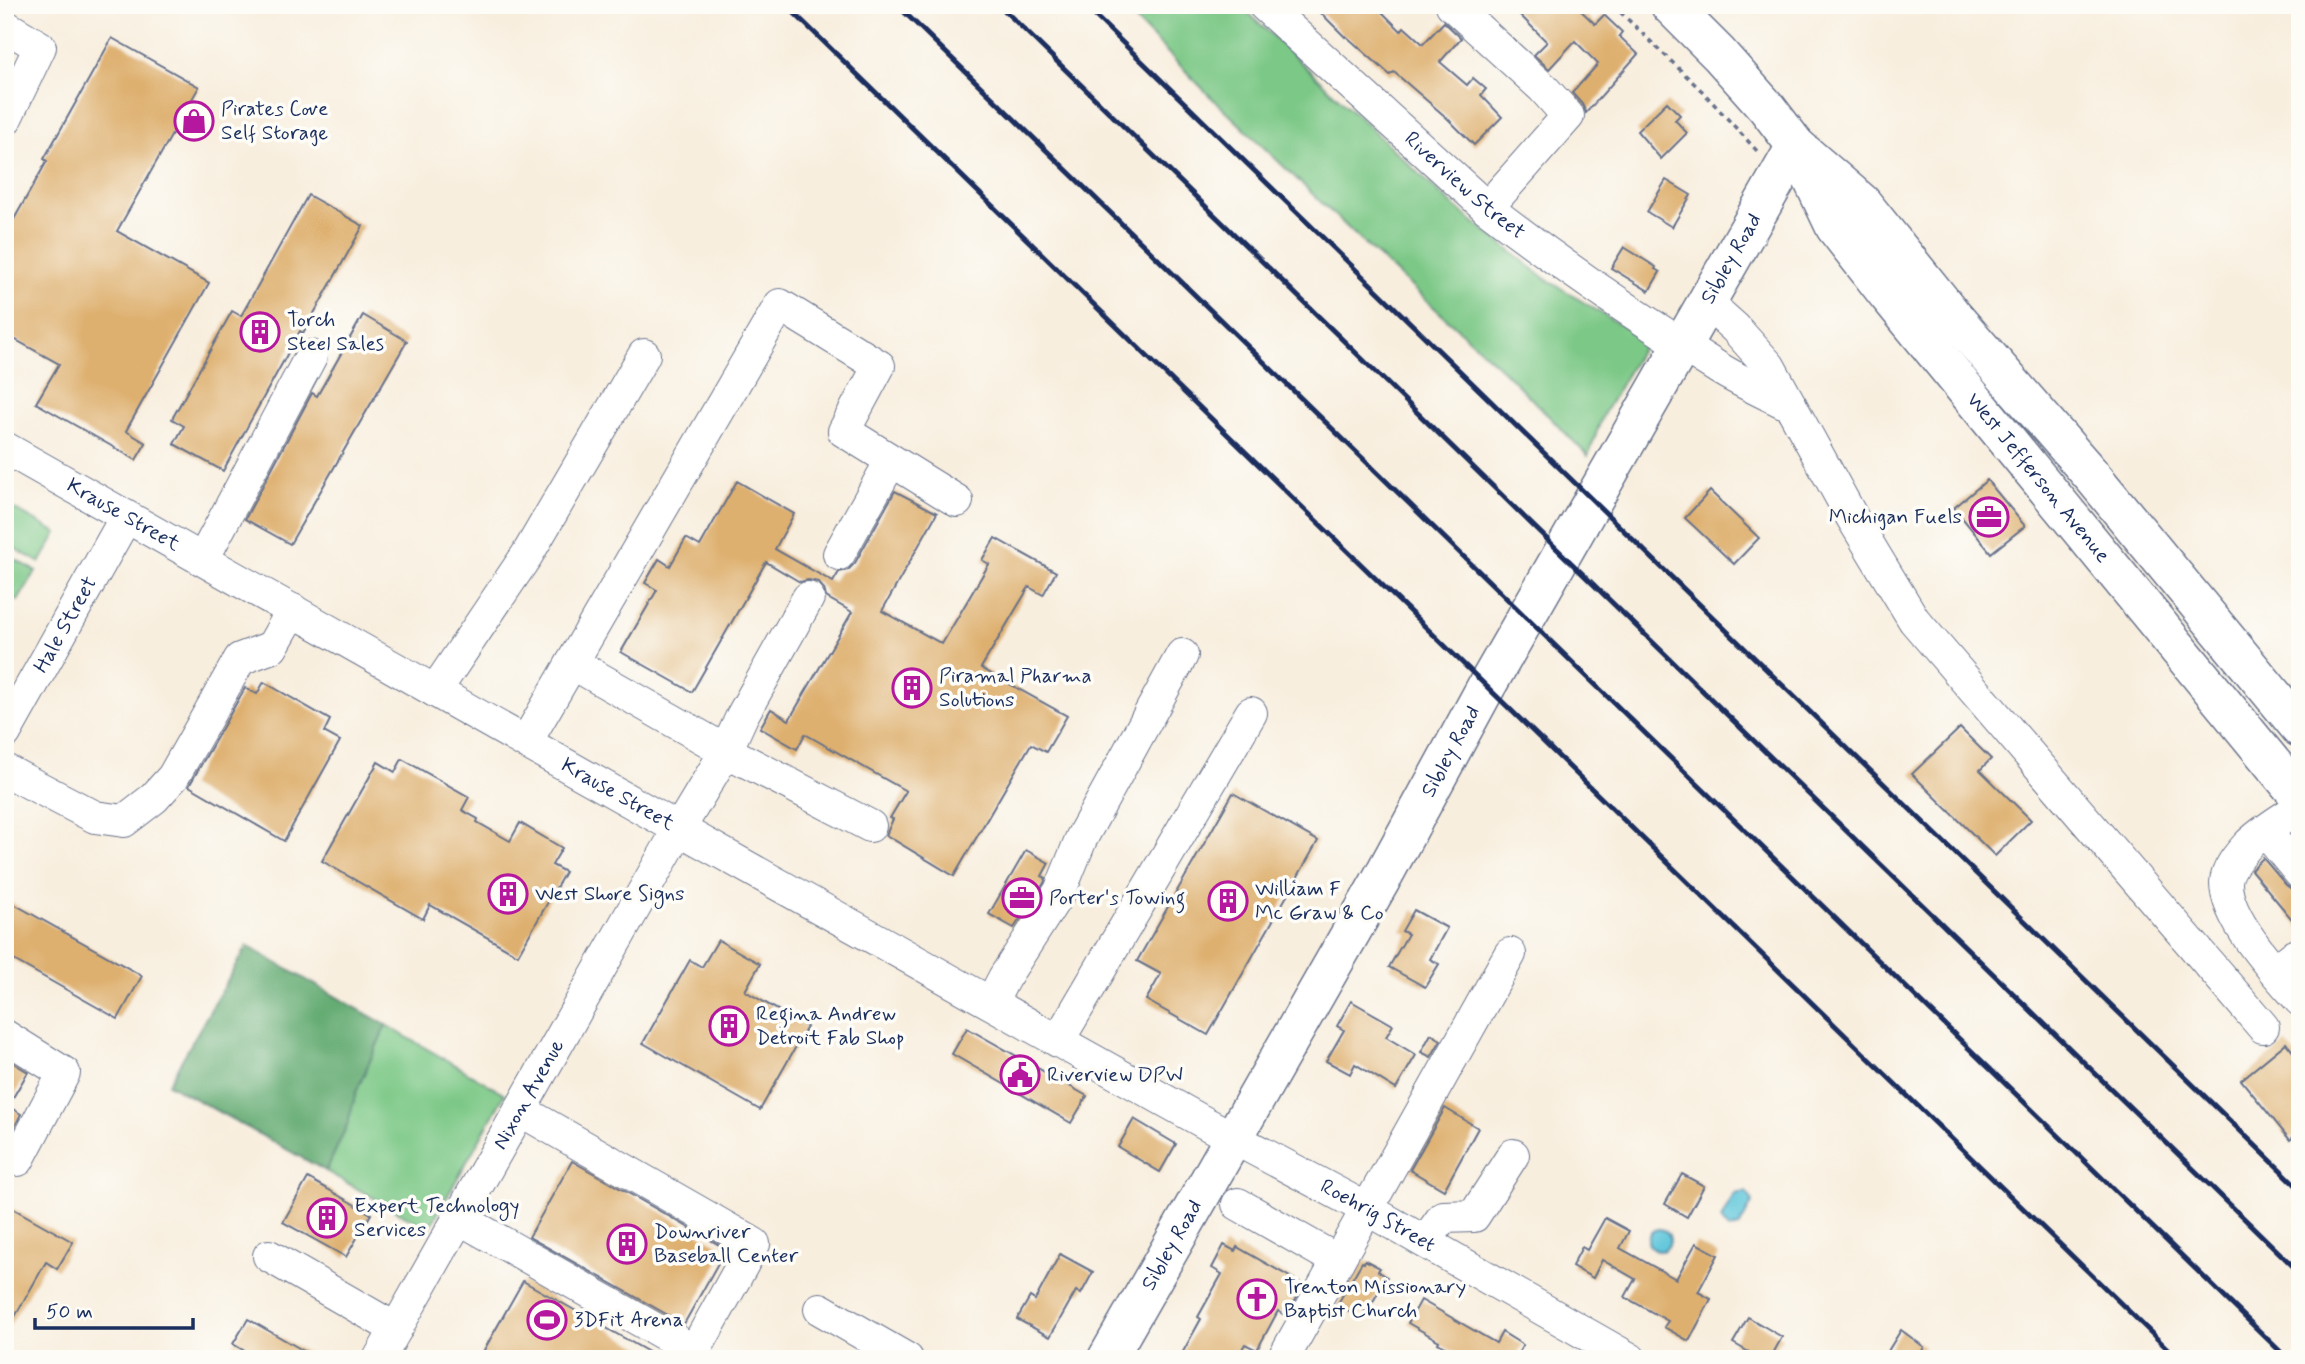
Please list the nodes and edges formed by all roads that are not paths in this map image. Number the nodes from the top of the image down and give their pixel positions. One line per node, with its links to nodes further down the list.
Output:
1 (1264, 5): 7 (street, Riverview Street)
2 (1452, 5): 7 (street)
3 (1670, 5): 6 (main road, West Jefferson Avenue)
4 (5, 26): 5 (street)
5 (8, 105)
6 (1796, 146): 8 (main road, Sibley Road); 15 (main road, West Jefferson Avenue); 17 (main road, West Jefferson Avenue)
7 (1487, 208): 9 (street, Riverview Street)
8 (1706, 302): 9 (main road, Sibley Road); 12 (street)
9 (1682, 343): 12 (street, Riverview Street); 46 (main road, Sibley Road)
10 (643, 355): 25 (street)
11 (311, 356): 20 (street)
12 (1791, 407): 42 (street)
13 (5, 449): 18 (street, Krause Street)
14 (891, 461): 16 (street); 19 (street); 24 (street)
15 (2092, 477): 17 (main road); 27 (main road, West Jefferson Avenue)
16 (957, 501)
17 (2059, 502): 32 (main road, West Jefferson Avenue)
18 (126, 517): 20 (street, Krause Street); 28 (street, Hale Street)
19 (839, 554)
20 (203, 559): 22 (street, Krause Street)
21 (808, 598): 30 (street, Nixon Avenue)
22 (293, 610): 25 (street, Krause Street); 31 (street)
23 (1182, 655): 41 (street)
24 (572, 663): 29 (street); 30 (street)
25 (435, 691): 29 (street, Krause Street)
26 (1251, 713): 44 (street)
27 (2300, 728)
28 (5, 733)
29 (526, 742): 35 (street, Krause Street)
30 (726, 751): 34 (street); 35 (street, Nixon Avenue)
31 (5, 770)
32 (2300, 797)
33 (2300, 807): 36 (street)
34 (870, 827)
35 (679, 829): 41 (street, Krause Street); 45 (street, Nixon Avenue)
36 (2266, 832): 37 (street); 39 (street)
37 (2300, 873)
38 (1510, 954): 50 (street)
39 (2287, 964): 40 (street)
40 (2300, 1000)
41 (991, 1003): 44 (street, Krause Street)
42 (2263, 1027)
43 (5, 1036): 47 (street)
44 (1058, 1041): 46 (street, Krause Street)
45 (520, 1110): 51 (street, Nixon Avenue); 57 (street)
46 (1232, 1138): 50 (street, Roehrig Street); 59 (main road, Sibley Road)
47 (5, 1153)
48 (1513, 1155): 52 (street)
49 (1238, 1204): 54 (street)
50 (1367, 1209): 52 (street, Roehrig Street); 54 (street)
51 (459, 1218): 56 (street, Nixon Avenue); 57 (street)
52 (1425, 1242): 61 (street, Roehrig Street)
53 (269, 1256): 56 (street)
54 (1338, 1261): 60 (street)
55 (820, 1309): 58 (street)
56 (394, 1346)
57 (692, 1355)
58 (907, 1359)
59 (1107, 1359)
60 (1283, 1359)
61 (1630, 1359)

